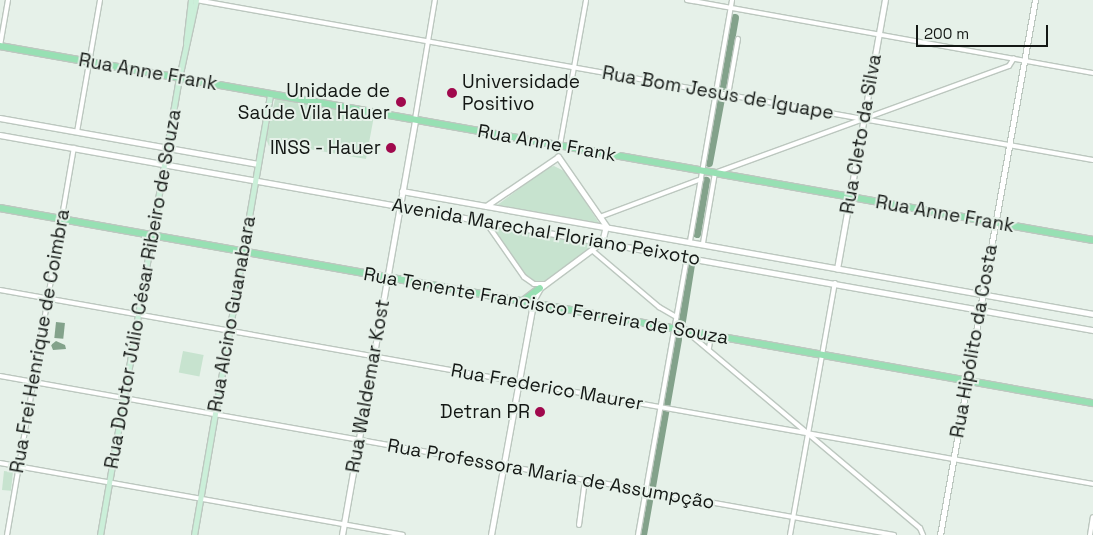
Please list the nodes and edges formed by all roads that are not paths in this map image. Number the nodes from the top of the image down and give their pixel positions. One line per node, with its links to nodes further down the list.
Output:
1 (8, 0): 16 (street)
2 (100, 0): 19 (street)
3 (191, 0): 15 (main road, Rua Doutor Júlio César Ribeiro de Souza)
4 (196, 0): 14 (street, Rua Bom Jesus de Iguape); 15 (main road, Rua Doutor Júlio César Ribeiro de Souza)
5 (435, 0): 14 (street, Rua Waldemar Kost)
6 (586, 0): 20 (street)
7 (688, 0): 11 (street)
8 (732, 0): 11 (street)
9 (885, 0): 12 (street, Rua Cleto da Silva)
10 (1035, 0): 18 (street, Rua Hipólito da Costa)
11 (731, 8): 12 (street); 23 (street)
12 (879, 34): 17 (street); 28 (street, Rua Cleto da Silva)
13 (738, 39): 25 (street)
14 (428, 41): 20 (street, Rua Bom Jesus de Iguape); 27 (street, Rua Waldemar Kost)
15 (186, 43): 22 (main road, Rua Doutor Júlio César Ribeiro de Souza)
16 (0, 46): 19 (main road, Rua Anne Frank)
17 (1014, 58): 18 (street); 28 (street)
18 (1024, 60): 21 (street); 32 (street, Rua Hipólito da Costa)
19 (89, 62): 22 (main road, Rua Anne Frank); 29 (street)
20 (574, 67): 23 (street, Rua Bom Jesus de Iguape); 31 (street)
21 (1093, 73)
22 (179, 78): 24 (main road, Rua Anne Frank); 34 (main road, Rua Doutor Júlio César Ribeiro de Souza)
23 (716, 93): 25 (street, Rua Bom Jesus de Iguape); 39 (street)
24 (270, 94): 27 (main road, Rua Anne Frank); 38 (main road, Rua Alcino Guanabara)
25 (728, 95): 28 (street, Rua Bom Jesus de Iguape)
26 (0, 118): 29 (street)
27 (414, 119): 31 (main road, Rua Anne Frank); 43 (street, Rua Waldemar Kost)
28 (864, 119): 32 (street, Rua Bom Jesus de Iguape); 40 (street); 44 (street, Rua Cleto da Silva)
29 (77, 132): 34 (street)
30 (0, 135): 33 (street, Avenida Marechal Floriano Peixoto)
31 (560, 145): 35 (street); 39 (main road, Rua Anne Frank)
32 (1009, 145): 36 (street, Rua Bom Jesus de Iguape); 51 (street, Rua Hipólito da Costa)
33 (74, 148): 37 (street, Avenida Marechal Floriano Peixoto); 49 (street, Rua Frei Henrique de Coimbra)
34 (167, 148): 37 (main road, Rua Doutor Júlio César Ribeiro de Souza); 38 (street)
35 (558, 157): 46 (street); 48 (street)
36 (1093, 160)
37 (164, 164): 42 (street, Avenida Marechal Floriano Peixoto); 53 (main road, Rua Doutor Júlio César Ribeiro de Souza)
38 (258, 164): 42 (main road, Rua Alcino Guanabara)
39 (702, 170): 40 (main road, Rua Anne Frank); 41 (street)
40 (715, 173): 44 (main road, Rua Anne Frank); 57 (street)
41 (700, 179): 48 (street); 55 (street)
42 (255, 180): 45 (street, Avenida Marechal Floriano Peixoto); 59 (main road, Rua Alcino Guanabara)
43 (402, 191): 45 (street, Rua Waldemar Kost); 46 (street, Avenida Marechal Floriano Peixoto)
44 (850, 197): 51 (main road, Rua Anne Frank); 61 (street, Rua Cleto da Silva)
45 (399, 206): 50 (street, Avenida Marechal Floriano Peixoto); 62 (street, Rua Waldemar Kost)
46 (486, 206): 52 (street, Avenida Marechal Floriano Peixoto)
47 (0, 208): 49 (main road, Rua Tenente Francisco Ferreira de Souza)
48 (600, 217): 52 (street)
49 (62, 219): 53 (main road, Rua Tenente Francisco Ferreira de Souza); 68 (street, Rua Frei Henrique de Coimbra)
50 (485, 222): 56 (street, Avenida Marechal Floriano Peixoto); 64 (street)
51 (995, 222): 54 (main road, Rua Anne Frank); 67 (street, Rua Hipólito da Costa)
52 (606, 226): 55 (street, Avenida Marechal Floriano Peixoto); 56 (street)
53 (152, 235): 59 (main road, Rua Tenente Francisco Ferreira de Souza); 72 (main road, Rua Doutor Júlio César Ribeiro de Souza)
54 (1093, 240)
55 (690, 241): 57 (street, Avenida Marechal Floriano Peixoto)
56 (602, 242): 58 (street); 60 (street, Avenida Marechal Floriano Peixoto)
57 (703, 243): 61 (street, Avenida Marechal Floriano Peixoto)
58 (593, 251): 64 (street); 74 (street)
59 (243, 252): 62 (main road, Rua Tenente Francisco Ferreira de Souza); 76 (main road, Rua Alcino Guanabara)
60 (687, 258): 63 (street, Avenida Marechal Floriano Peixoto); 74 (street)
61 (837, 269): 67 (street, Avenida Marechal Floriano Peixoto)
62 (387, 277): 69 (main road, Rua Tenente Francisco Ferreira de Souza); 82 (street, Rua Waldemar Kost)
63 (835, 283): 71 (street, Avenida Marechal Floriano Peixoto); 81 (street)
64 (546, 284): 65 (street)
65 (540, 288): 69 (main road); 70 (street)
66 (0, 290): 68 (street, Rua Frederico Maurer)
67 (983, 294): 71 (street, Rua Hipólito da Costa); 73 (street, Avenida Marechal Floriano Peixoto)
68 (48, 298): 72 (street, Rua Frederico Maurer); 85 (street, Rua Frei Henrique de Coimbra)
69 (523, 302): 70 (main road, Rua Tenente Francisco Ferreira de Souza)
70 (532, 303): 75 (main road, Rua Tenente Francisco Ferreira de Souza); 86 (street)
71 (980, 310): 78 (street, Avenida Marechal Floriano Peixoto); 84 (street, Rua Hipólito da Costa)
72 (138, 314): 76 (street, Rua Frederico Maurer); 87 (main road, Rua Doutor Júlio César Ribeiro de Souza)
73 (1093, 314)
74 (676, 317): 75 (street)
75 (674, 328): 77 (main road, Rua Tenente Francisco Ferreira de Souza); 89 (street)
76 (229, 330): 82 (street, Rua Frederico Maurer); 90 (main road, Rua Alcino Guanabara)
77 (684, 330): 79 (main road, Rua Tenente Francisco Ferreira de Souza); 80 (street)
78 (1093, 330)
79 (711, 335): 80 (street); 81 (main road, Rua Tenente Francisco Ferreira de Souza)
80 (709, 348): 91 (street)
81 (822, 354): 84 (main road, Rua Tenente Francisco Ferreira de Souza); 91 (street)
82 (373, 356): 86 (street, Rua Frederico Maurer); 92 (street, Rua Waldemar Kost)
83 (0, 376): 85 (street, Rua Professora Maria de Assumpção)
84 (967, 380): 88 (main road, Rua Tenente Francisco Ferreira de Souza); 93 (street, Rua Hipólito da Costa)
85 (33, 382): 87 (street, Rua Professora Maria de Assumpção); 96 (street, Rua Frei Henrique de Coimbra)
86 (518, 382): 89 (street, Rua Frederico Maurer); 95 (street)
87 (124, 398): 90 (street, Rua Professora Maria de Assumpção); 98 (main road, Rua Doutor Júlio César Ribeiro de Souza)
88 (1093, 402)
89 (662, 407): 91 (street, Rua Frederico Maurer); 100 (street)
90 (215, 414): 92 (street, Rua Professora Maria de Assumpção); 101 (main road, Rua Alcino Guanabara)
91 (808, 433): 93 (street, Rua Frederico Maurer); 102 (street); 115 (street)
92 (359, 440): 95 (street, Rua Professora Maria de Assumpção); 104 (street, Rua Waldemar Kost)
93 (954, 459): 99 (street, Rua Frederico Maurer); 116 (street, Rua Hipólito da Costa)
94 (0, 463): 96 (street)
95 (504, 466): 97 (street, Rua Professora Maria de Assumpção); 111 (street)
96 (19, 467): 98 (street); 106 (street, Rua Frei Henrique de Coimbra)
97 (585, 480): 100 (street, Rua Professora Maria de Assumpção); 105 (street)
98 (109, 483): 101 (street); 107 (main road, Rua Doutor Júlio César Ribeiro de Souza)
99 (1093, 484)
100 (645, 491): 102 (street, Rua Professora Maria de Assumpção); 112 (street)
101 (200, 499): 104 (street); 108 (main road, Rua Alcino Guanabara)
102 (793, 517): 113 (street); 114 (street, Rua Professora Maria de Assumpção)
103 (1093, 517): 117 (street)
104 (344, 525): 109 (street, Rua Waldemar Kost); 110 (street)
105 (579, 525)
106 (7, 535)
107 (100, 535)
108 (194, 535)
109 (342, 535)
110 (403, 535)
111 (491, 535)
112 (638, 535)
113 (790, 535)
114 (894, 535)
115 (923, 535)
116 (940, 535)
117 (1090, 535)

